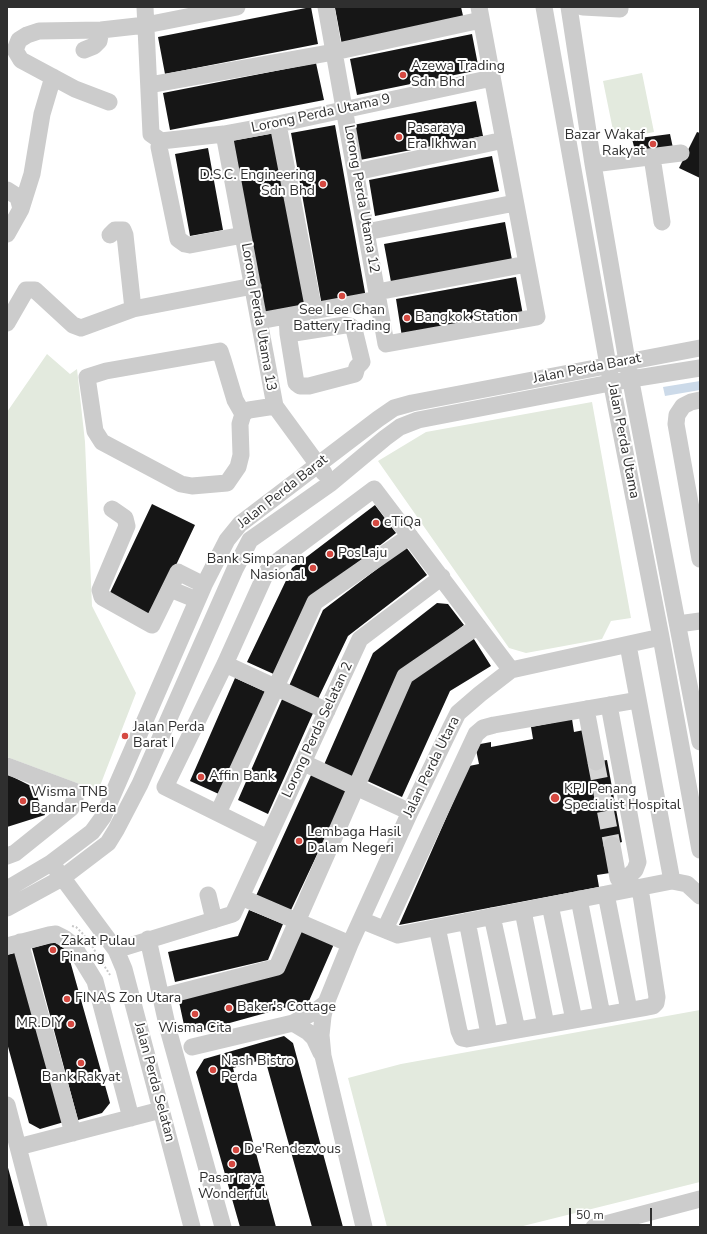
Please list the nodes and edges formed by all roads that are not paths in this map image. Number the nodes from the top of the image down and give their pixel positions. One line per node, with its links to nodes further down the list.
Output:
1 (145, 7): 10 (street)
2 (237, 7): 10 (street)
3 (326, 7): 13 (street, Lorong Perda Utama 12)
4 (563, 7): 8 (street)
5 (569, 7): 25 (street, Jalan Perda Utama)
6 (583, 7): 7 (street)
7 (620, 7)
8 (545, 8): 46 (street, Jalan Perda Utama)
9 (480, 14): 13 (street); 15 (street)
10 (146, 25): 11 (street); 16 (street)
11 (101, 30): 12 (street); 14 (street)
12 (84, 50)
13 (334, 52): 16 (street); 18 (street, Lorong Perda Utama 12)
14 (53, 77): 17 (street); 29 (street)
15 (492, 78): 18 (street, Lorong Perda Utama 9); 22 (street)
16 (149, 85): 21 (street)
17 (109, 102)
18 (345, 110): 19 (street, Lorong Perda Utama 9); 26 (street, Lorong Perda Utama 12)
19 (278, 124): 20 (street, Lorong Perda Utama 9); 39 (street)
20 (224, 134): 21 (street, Lorong Perda Utama 9); 34 (street, Lorong Perda Utama 13)
21 (156, 138): 34 (street)
22 (504, 140): 26 (street); 28 (street)
23 (680, 153): 24 (street)
24 (652, 157): 25 (street); 30 (street)
25 (593, 164): 45 (street, Jalan Perda Utama)
26 (356, 172): 31 (street, Lorong Perda Utama 12)
27 (7, 190): 29 (street)
28 (516, 203): 31 (street); 35 (street)
29 (21, 209): 32 (street)
30 (662, 222)
31 (366, 232): 37 (street, Lorong Perda Utama 12)
32 (7, 234)
33 (110, 235): 38 (street)
34 (243, 235): 36 (street, Lorong Perda Utama 13)
35 (527, 264): 37 (street); 37 (street, Lorong Perda Utama 12)
36 (253, 286): 38 (street); 41 (street, Lorong Perda Utama 13)
37 (377, 296): 39 (street)
38 (133, 309): 42 (street)
39 (314, 311): 40 (street)
40 (287, 316): 41 (street); 43 (street)
41 (259, 321): 51 (street, Lorong Perda Utama 13)
42 (7, 322)
43 (288, 334): 43 (street)
44 (700, 348): 45 (street, Jalan Perda Barat)
45 (627, 361): 46 (street, Jalan Perda Barat); 48 (street, Jalan Perda Utama)
46 (608, 365): 49 (street, Jalan Perda Utama); 53 (street, Jalan Perda Barat)
47 (700, 368): 48 (street, Jalan Perda Barat)
48 (631, 379): 49 (street, Jalan Perda Barat); 65 (street, Jalan Perda Utama)
49 (612, 383): 54 (street, Jalan Perda Barat); 67 (street, Jalan Perda Utama)
50 (700, 400): 58 (street)
51 (275, 406): 52 (street); 53 (street, Lorong Perda Utama 13)
52 (243, 414): 52 (street)
53 (318, 465): 54 (street, Lorong Perda Utama 13); 57 (street, Jalan Perda Barat)
54 (331, 483): 59 (street, Jalan Perda Barat)
55 (112, 509): 62 (street)
56 (410, 536): 60 (street); 69 (street); 71 (street)
57 (218, 559): 59 (street); 61 (street, Jalan Perda Barat)
58 (700, 559)
59 (235, 569): 87 (street, Jalan Perda Barat)
60 (442, 578): 66 (street); 75 (street, Lorong Perda Selatan 2)
61 (204, 585): 62 (street); 63 (street, Jalan Perda Barat)
62 (170, 589): 63 (street)
63 (197, 600): 88 (street, Jalan Perda Barat)
64 (700, 621): 65 (street)
65 (678, 624): 76 (street, Jalan Perda Utama)
66 (478, 626): 70 (street); 80 (street)
67 (661, 637): 68 (street, Jalan Perda Utara); 85 (street, Jalan Perda Utama)
68 (628, 645): 70 (street, Jalan Perda Utara); 72 (street)
69 (225, 664): 71 (street); 82 (street)
70 (511, 670): 81 (street, Jalan Perda Utara)
71 (276, 688): 75 (street); 82 (street)
72 (638, 700): 73 (street); 91 (street)
73 (609, 705): 74 (street); 92 (street)
74 (586, 709): 77 (street); 109 (street)
75 (327, 711): 78 (street, Lorong Perda Selatan 2)
76 (700, 742)
77 (596, 762)
78 (304, 763): 80 (street); 83 (street, Lorong Perda Selatan 2)
79 (7, 766): 86 (street)
80 (356, 787): 81 (street); 106 (street)
81 (410, 812): 105 (street, Jalan Perda Utara)
82 (218, 813): 83 (street)
83 (268, 838): 97 (street, Lorong Perda Selatan 2)
84 (612, 845): 92 (street)
85 (700, 850)
86 (11, 854): 89 (street)
87 (87, 860): 90 (street, Jalan Perda Barat); 99 (street)
88 (51, 863): 89 (street, Jalan Perda Barat); 90 (street, Jalan Perda Selatan)
89 (26, 878): 94 (street, Jalan Perda Barat)
90 (62, 878): 99 (street, Jalan Perda Selatan); 101 (street, Jalan Perda Barat)
91 (672, 881): 93 (street); 96 (street)
92 (615, 888): 93 (street); 98 (street); 116 (street)
93 (640, 888): 116 (street)
94 (7, 889)
95 (208, 895): 104 (street)
96 (700, 896)
97 (241, 897): 104 (street, Lorong Perda Selatan 2); 106 (street)
98 (579, 899): 100 (street); 117 (street)
99 (80, 901): 113 (street, Jalan Perda Selatan)
100 (550, 905): 102 (street); 118 (street)
101 (7, 908)
102 (523, 910): 103 (street); 120 (street)
103 (492, 916): 107 (street); 122 (street)
104 (214, 920): 110 (street)
105 (361, 920): 109 (street); 112 (street, Jalan Perda Utara)
106 (296, 921): 112 (street); 114 (street)
107 (467, 921): 108 (street); 123 (street)
108 (437, 927): 109 (street); 123 (street)
109 (385, 929)
110 (148, 940): 113 (street); 114 (street)
111 (14, 944): 129 (street); 131 (street)
112 (350, 944): 115 (street, Jalan Perda Utara)
113 (116, 950): 128 (street, Jalan Perda Selatan)
114 (161, 997): 121 (street)
115 (326, 1003): 119 (street); 125 (street, Jalan Perda Utara)
116 (629, 1010): 117 (street)
117 (602, 1015): 118 (street)
118 (574, 1020): 120 (street)
119 (292, 1023): 124 (street); 125 (street)
120 (546, 1025): 122 (street)
121 (168, 1029): 124 (street); 126 (street)
122 (517, 1030): 123 (street)
123 (489, 1034)
124 (192, 1047): 126 (street)
125 (323, 1056): 138 (street)
126 (182, 1080): 137 (street)
127 (7, 1105): 130 (street)
128 (161, 1110): 129 (street); 136 (street, Jalan Perda Selatan)
129 (131, 1118): 131 (street)
130 (10, 1130): 132 (street)
131 (73, 1133): 132 (street)
132 (18, 1147): 135 (street)
133 (700, 1199): 134 (street)
134 (599, 1226)
135 (39, 1227)
136 (192, 1227)
137 (223, 1227)
138 (364, 1227)

